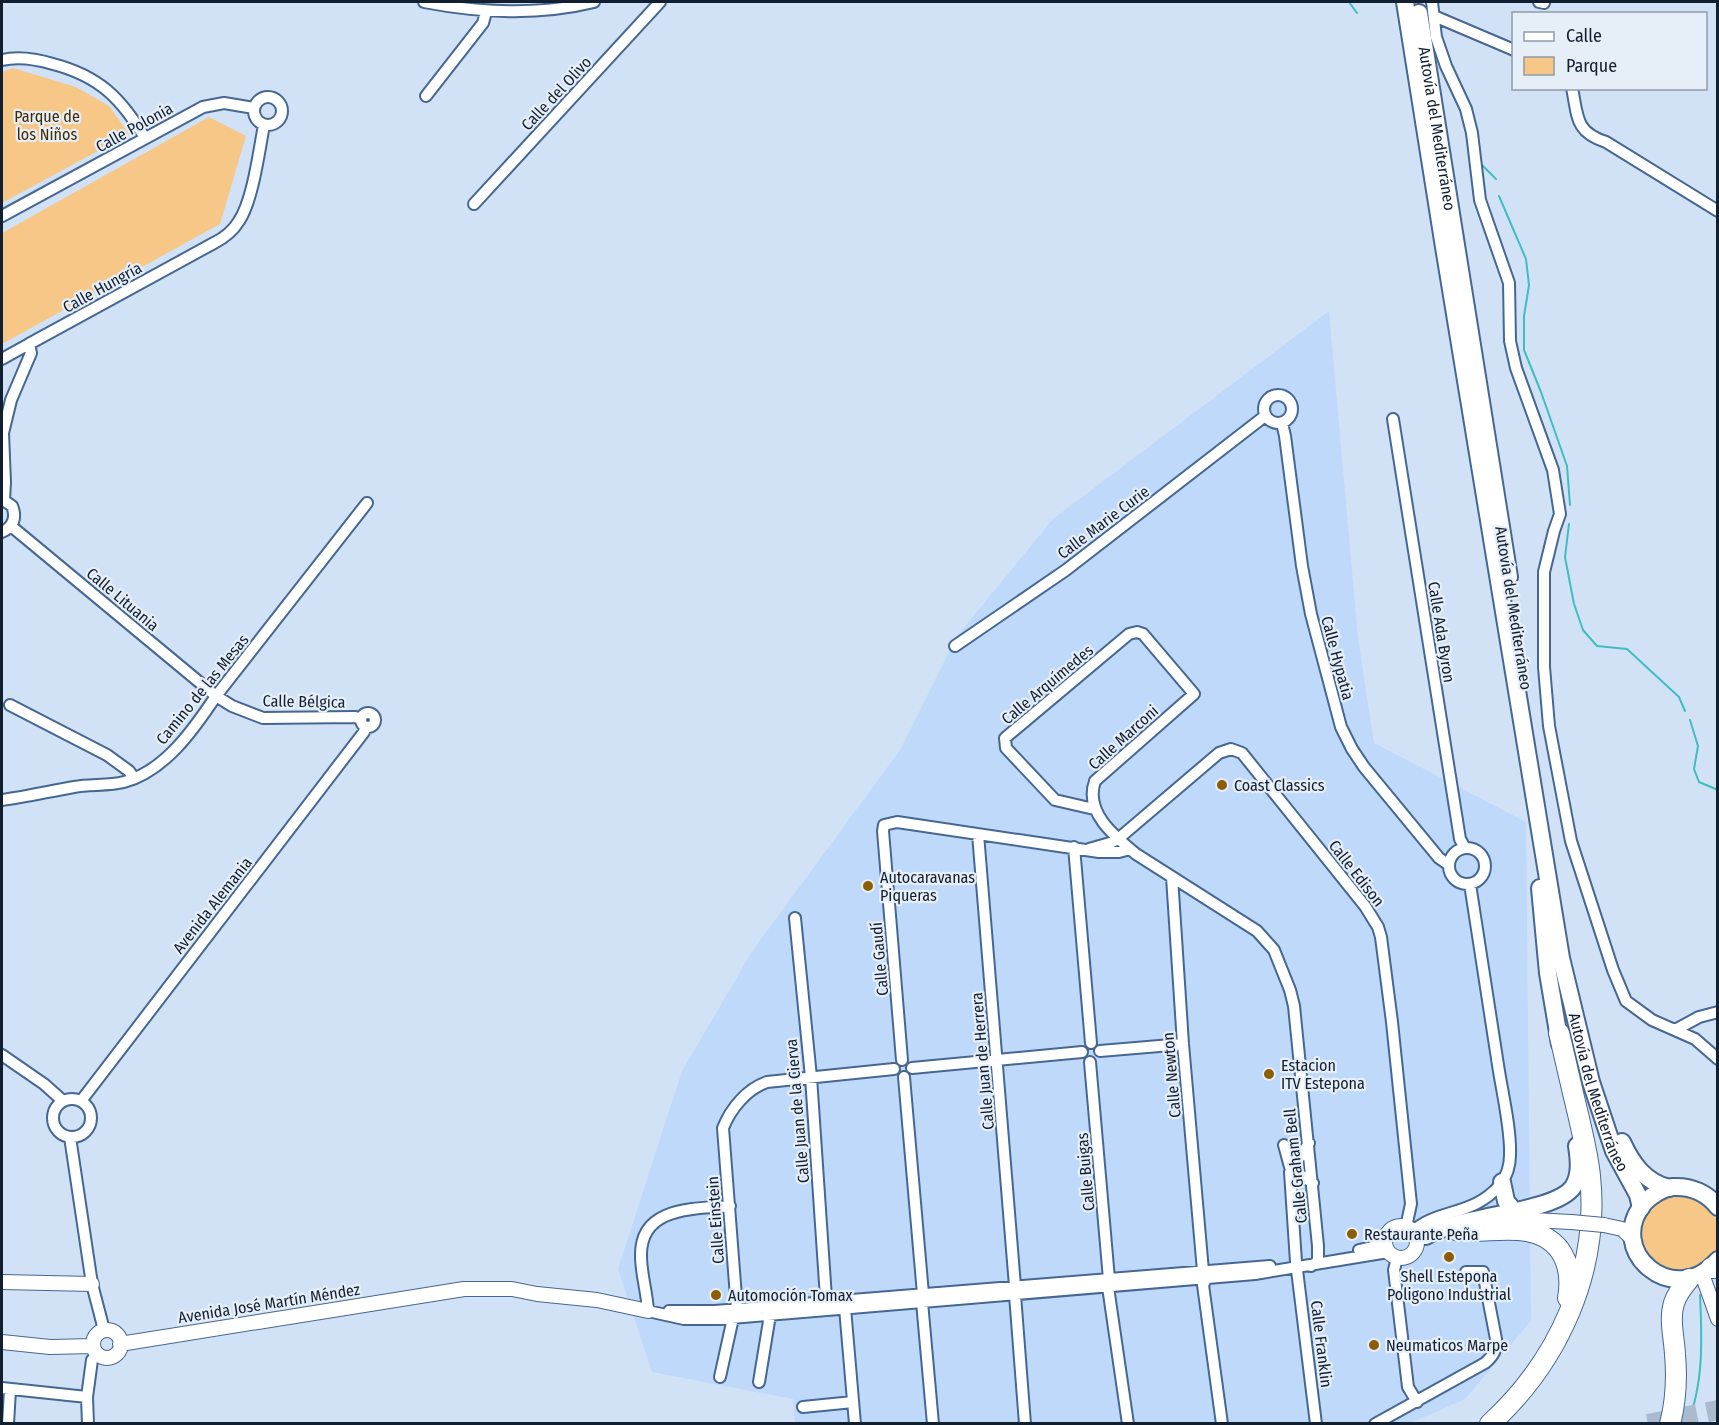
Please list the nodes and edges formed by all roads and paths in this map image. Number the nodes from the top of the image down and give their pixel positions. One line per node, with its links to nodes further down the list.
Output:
1 (424, 2): 7 (street)
2 (594, 2): 7 (street)
3 (660, 2): 16 (street, Calle del Olivo)
4 (1405, 2): 33 (highway, Autovía del Mediterráneo)
5 (1417, 2): 70 (highway, Autovía del Mediterráneo)
6 (1432, 2): 8 (street)
7 (486, 12): 12 (street)
8 (1434, 16): 9 (street); 47 (street)
9 (1512, 49)
10 (2, 60): 15 (street)
11 (1572, 90): 17 (street)
12 (426, 96)
13 (254, 108): 14 (street); 14 (street); 15 (street, Calle Polonia)
14 (264, 125): 19 (street, Calle Hungría)
15 (145, 138): 18 (street, Calle Polonia)
16 (474, 204)
17 (1718, 211)
18 (2, 216)
19 (29, 344): 20 (street, Calle Hungría); 24 (street)
20 (2, 359)
21 (1266, 416): 23 (street); 23 (street); 27 (street, Calle Marie Curie)
22 (1393, 419): 39 (street, Calle Ada Byron)
23 (1282, 423): 42 (street, Calle Hypatia)
24 (3, 499): 26 (street)
25 (367, 503): 29 (street, Camino de las Mesas)
26 (6, 529): 29 (street, Calle Lituania)
27 (955, 646)
28 (1194, 694): 35 (street, Calle Marconi); 35 (street, Calle Arquímedes)
29 (216, 696): 31 (street, Calle Bélgica); 32 (street, Camino de las Mesas)
30 (10, 705): 32 (street)
31 (363, 723): 63 (street, Avenida Alemania)
32 (134, 778): 34 (street, Camino de las Mesas)
33 (1534, 798): 48 (highway, Autovía del Mediterráneo); 74 (highway, Autovía del Mediterráneo)
34 (2, 800)
35 (1094, 809): 37 (street)
36 (978, 834): 38 (street); 55 (street, Calle Gaudí); 56 (street, Calle Juan de Herrera)
37 (1118, 839): 40 (street); 41 (street, Calle Graham Bell); 77 (street, Calle Edison)
38 (1074, 847): 40 (street); 49 (street)
39 (1465, 848): 42 (street); 44 (street)
40 (1089, 849): 41 (street)
41 (1130, 849): 43 (street, Calle Graham Bell)
42 (1449, 865): 44 (street)
43 (1172, 877): 50 (street, Calle Newton); 65 (street, Calle Graham Bell)
44 (1470, 884): 68 (street)
45 (795, 918): 60 (street, Calle Juan de la Cierva)
46 (1718, 1012): 47 (street)
47 (1676, 1030): 54 (street)
48 (1559, 1034): 73 (highway, Autovía del Mediterráneo); 98 (highway)
49 (1091, 1043): 51 (street); 52 (street)
50 (1183, 1044): 51 (street); 84 (street, Calle Newton)
51 (1100, 1051): 57 (street)
52 (1082, 1052): 56 (street); 57 (street)
53 (2, 1054): 62 (street)
54 (1718, 1059)
55 (902, 1060): 58 (street); 59 (street)
56 (997, 1060): 58 (street); 88 (street, Calle Juan de Herrera)
57 (1090, 1062): 86 (street, Calle Buigas)
58 (912, 1068): 61 (street)
59 (894, 1069): 60 (street); 61 (street)
60 (811, 1077): 72 (street, Calle Einstein); 91 (street, Calle Juan de la Cierva)
61 (904, 1077): 89 (street)
62 (63, 1101): 63 (street); 64 (street)
63 (81, 1101): 64 (street)
64 (70, 1137): 87 (street)
65 (1308, 1143): 67 (street); 69 (street, Calle Graham Bell)
66 (1284, 1145): 67 (street, Calle Graham Bell)
67 (1291, 1172): 69 (street); 81 (street, Calle Graham Bell)
68 (1502, 1182): 73 (highway); 77 (street)
69 (1313, 1183): 80 (street, Calle Graham Bell)
70 (1669, 1188): 71 (highway); 74 (highway)
71 (1714, 1200)
72 (730, 1206): 93 (street); 94 (street, Calle Einstein)
73 (1514, 1210): 77 (highway, Autovía del Mediterráneo)
74 (1638, 1213): 75 (street); 78 (highway)
75 (1609, 1226): 76 (street, bridge); 78 (street)
76 (1456, 1230): 77 (street); 98 (highway)
77 (1416, 1233): 79 (street); 79 (street)
78 (1633, 1239): 82 (highway)
79 (1390, 1250): 80 (street, Avenida José Martín Méndez); 107 (street)
80 (1315, 1262): 81 (street, Avenida José Martín Méndez)
81 (1297, 1265): 84 (street, Avenida José Martín Méndez); 84 (street, Avenida José Martín Méndez); 118 (street, Calle Franklin)
82 (1708, 1270): 96 (street); 121 (highway)
83 (1466, 1272): 107 (street)
84 (1204, 1275): 86 (street, Avenida José Martín Méndez); 117 (street, Calle Newton)
85 (2, 1281): 87 (street)
86 (1109, 1283): 88 (street, Avenida José Martín Méndez); 88 (street, Avenida José Martín Méndez); 116 (street, Calle Buigas)
87 (92, 1284): 97 (street)
88 (1015, 1291): 89 (street, Avenida José Martín Méndez); 115 (street, Calle Juan de Herrera)
89 (922, 1298): 90 (street, Avenida José Martín Méndez); 92 (street, Avenida José Martín Méndez); 114 (street)
90 (867, 1299): 91 (street, Avenida José Martín Méndez); 92 (street, Avenida José Martín Méndez)
91 (825, 1303): 94 (street, Avenida José Martín Méndez)
92 (845, 1308): 95 (street, Avenida José Martín Méndez); 106 (street)
93 (648, 1311): 94 (street, Avenida José Martín Méndez); 94 (street, Avenida José Martín Méndez); 100 (street, Avenida José Martín Méndez)
94 (735, 1314): 95 (street, Avenida José Martín Méndez); 102 (street, Calle Einstein)
95 (771, 1315): 103 (street)
96 (1718, 1319)
97 (104, 1330): 100 (street); 101 (street)
98 (1557, 1339): 120 (highway)
99 (2, 1342): 101 (street)
100 (120, 1344): 101 (street)
101 (96, 1351): 105 (street)
102 (720, 1377)
103 (759, 1382)
104 (6, 1389): 105 (street); 110 (street)
105 (87, 1397): 112 (street)
106 (853, 1402): 108 (street); 113 (street)
107 (1417, 1402): 119 (street)
108 (803, 1407)
109 (2, 1422): 110 (street)
110 (8, 1423): 111 (street)
111 (17, 1424)
112 (88, 1424)
113 (855, 1424)
114 (933, 1424)
115 (1025, 1424)
116 (1128, 1424)
117 (1222, 1424)
118 (1316, 1424)
119 (1375, 1424)
120 (1490, 1424)
121 (1670, 1424)

